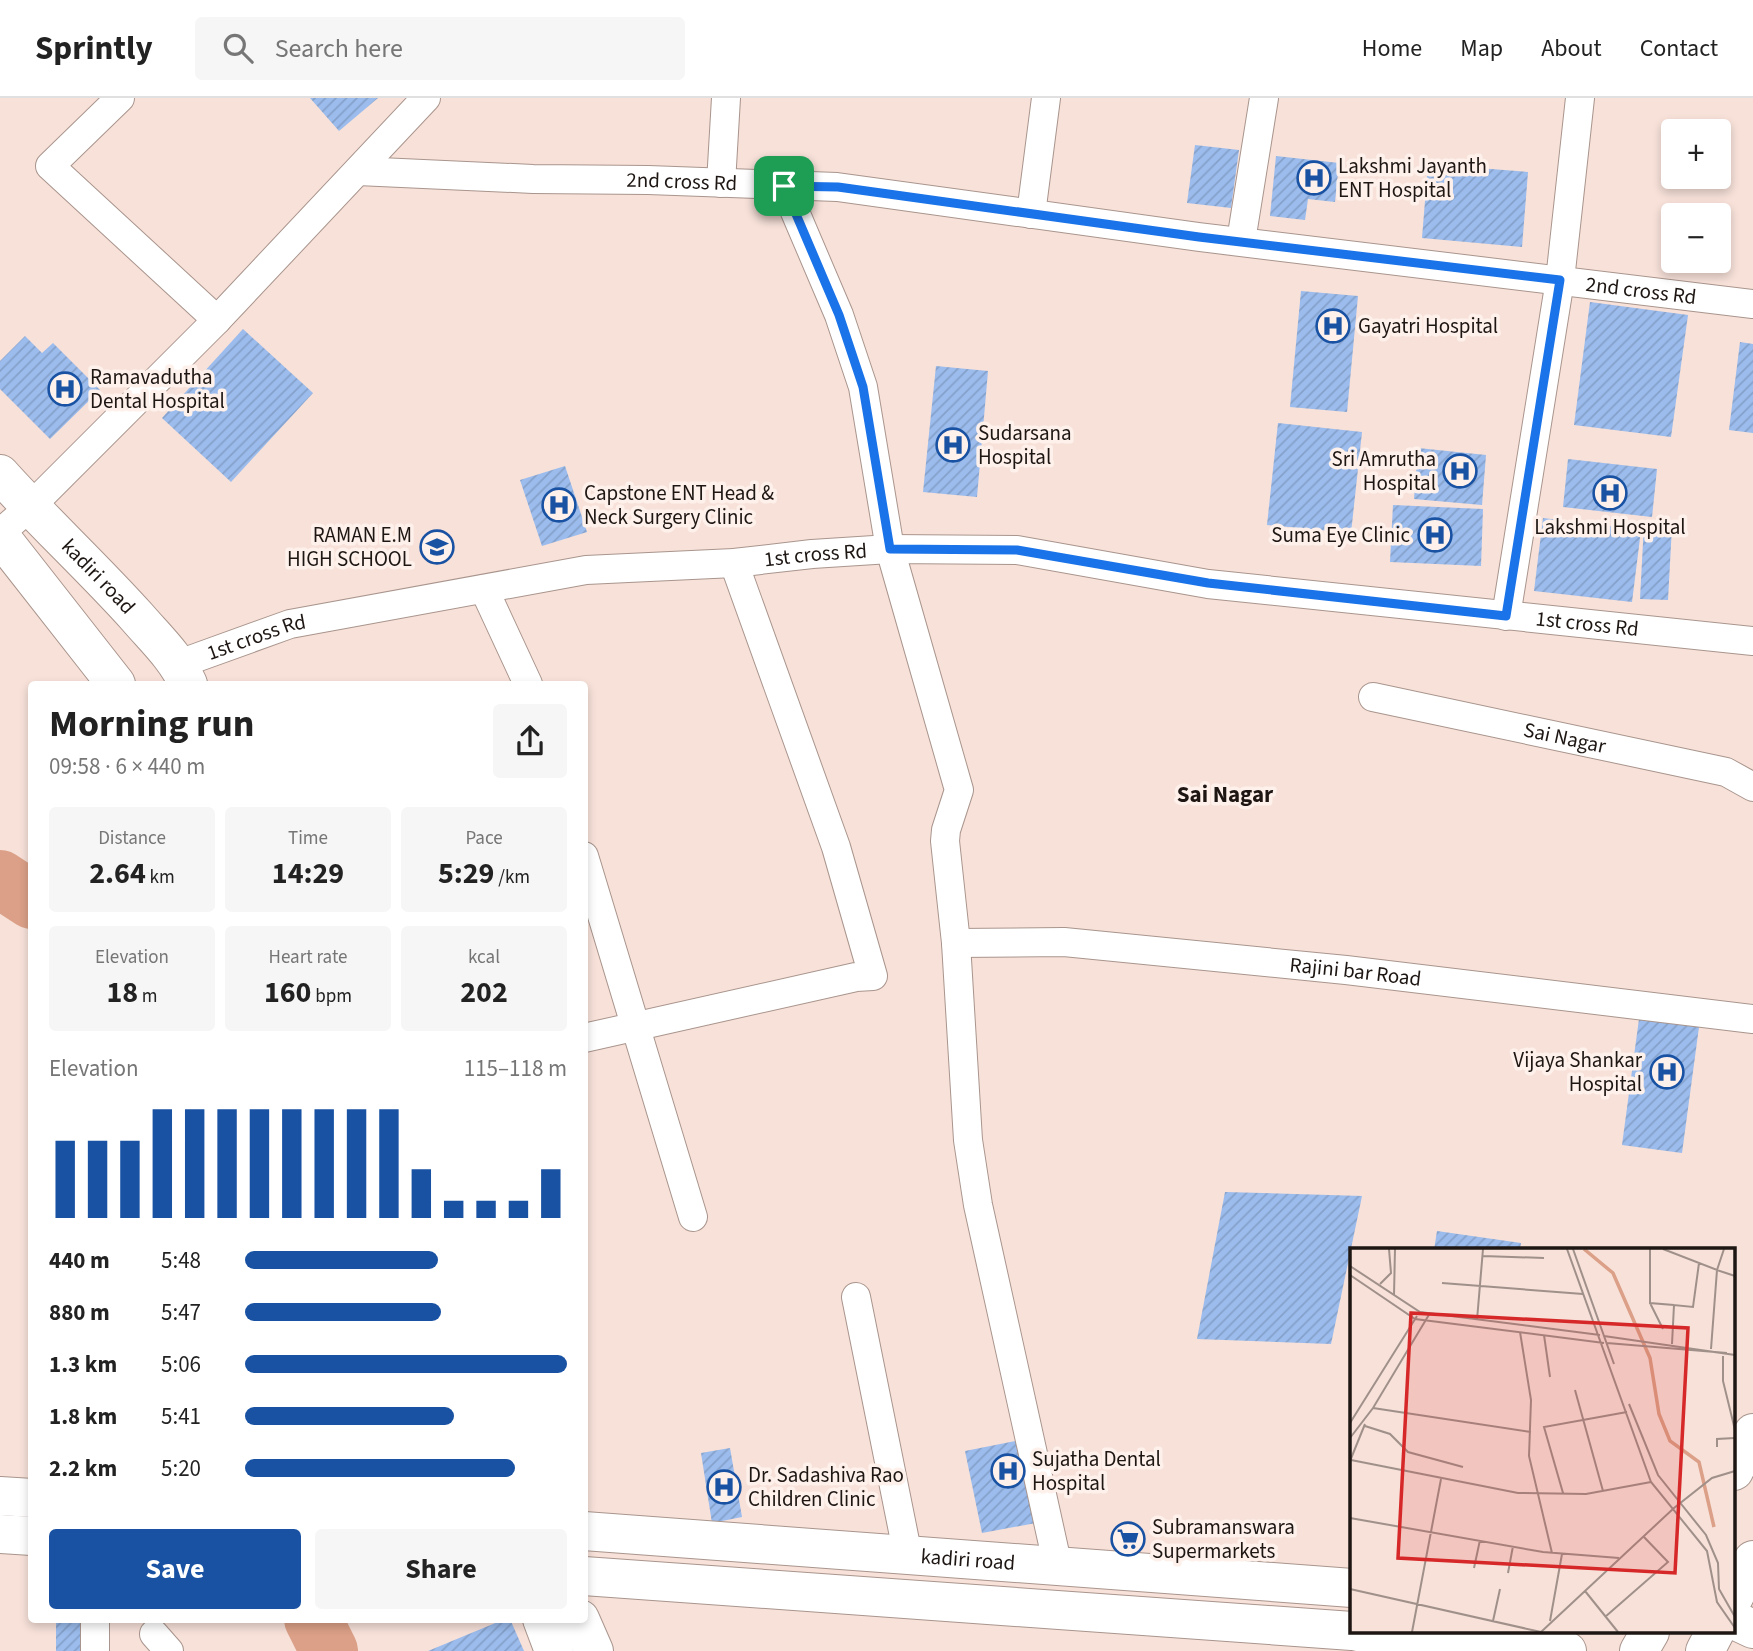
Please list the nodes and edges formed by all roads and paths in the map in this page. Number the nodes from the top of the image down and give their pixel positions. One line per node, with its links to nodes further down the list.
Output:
1 (120, 98): 14 (street)
2 (426, 98): 7 (street)
3 (726, 98): 8 (street)
4 (1046, 98): 10 (street)
5 (1264, 98): 11 (street)
6 (1580, 98): 12 (street)
7 (358, 171): 8 (street, 2nd cross Rd); 14 (street)
8 (721, 183): 9 (street, 2nd cross Rd)
9 (784, 186): 10 (street, 2nd cross Rd); 18 (street)
10 (1031, 214): 11 (street, 2nd cross Rd)
11 (1241, 241): 12 (street, 2nd cross Rd)
12 (1560, 280): 13 (street, 2nd cross Rd); 21 (street)
13 (1753, 304)
14 (217, 320): 16 (street)
15 (0, 474): 16 (main road, kadiri road)
16 (30, 507): 17 (street); 23 (main road, kadiri road)
17 (0, 534): 24 (main road)
18 (890, 549): 19 (street, 1st cross Rd); 21 (street, 1st cross Rd); 29 (street)
19 (734, 563): 20 (street, 1st cross Rd); 31 (street)
20 (484, 589): 23 (street, 1st cross Rd); 25 (street)
21 (1506, 616): 22 (street, 1st cross Rd)
22 (1753, 641)
23 (184, 674)
24 (114, 681)
25 (526, 681)
26 (1373, 697): 27 (street, Sai Nagar)
27 (1753, 787)
28 (588, 869): 31 (street)
29 (956, 943): 30 (street, Rajini bar Road); 44 (street)
30 (1753, 1019)
31 (636, 1026): 32 (street); 33 (street)
32 (588, 1037)
33 (694, 1217)
34 (856, 1297): 42 (street)
35 (1753, 1433): 36 (main road)
36 (1736, 1467)
37 (0, 1496): 38 (main road)
38 (28, 1498)
39 (588, 1531): 42 (main road, kadiri road)
40 (0, 1534): 41 (main road)
41 (28, 1536)
42 (908, 1556): 44 (main road, kadiri road)
43 (1753, 1560): 47 (main road)
44 (1058, 1567): 46 (main road, kadiri road)
45 (588, 1576): 55 (main road, kadiri road)
46 (1350, 1588)
47 (1736, 1593)
48 (1736, 1620): 52 (main road)
49 (95, 1623): 56 (street)
50 (544, 1623): 57 (main road)
51 (582, 1623): 58 (main road)
52 (1753, 1629)
53 (1649, 1634): 60 (main road)
54 (1714, 1634): 61 (main road)
55 (1344, 1636): 59 (main road, kadiri road)
56 (95, 1651)
57 (554, 1651)
58 (594, 1651)
59 (1567, 1651)
60 (1639, 1651)
61 (1705, 1651)

